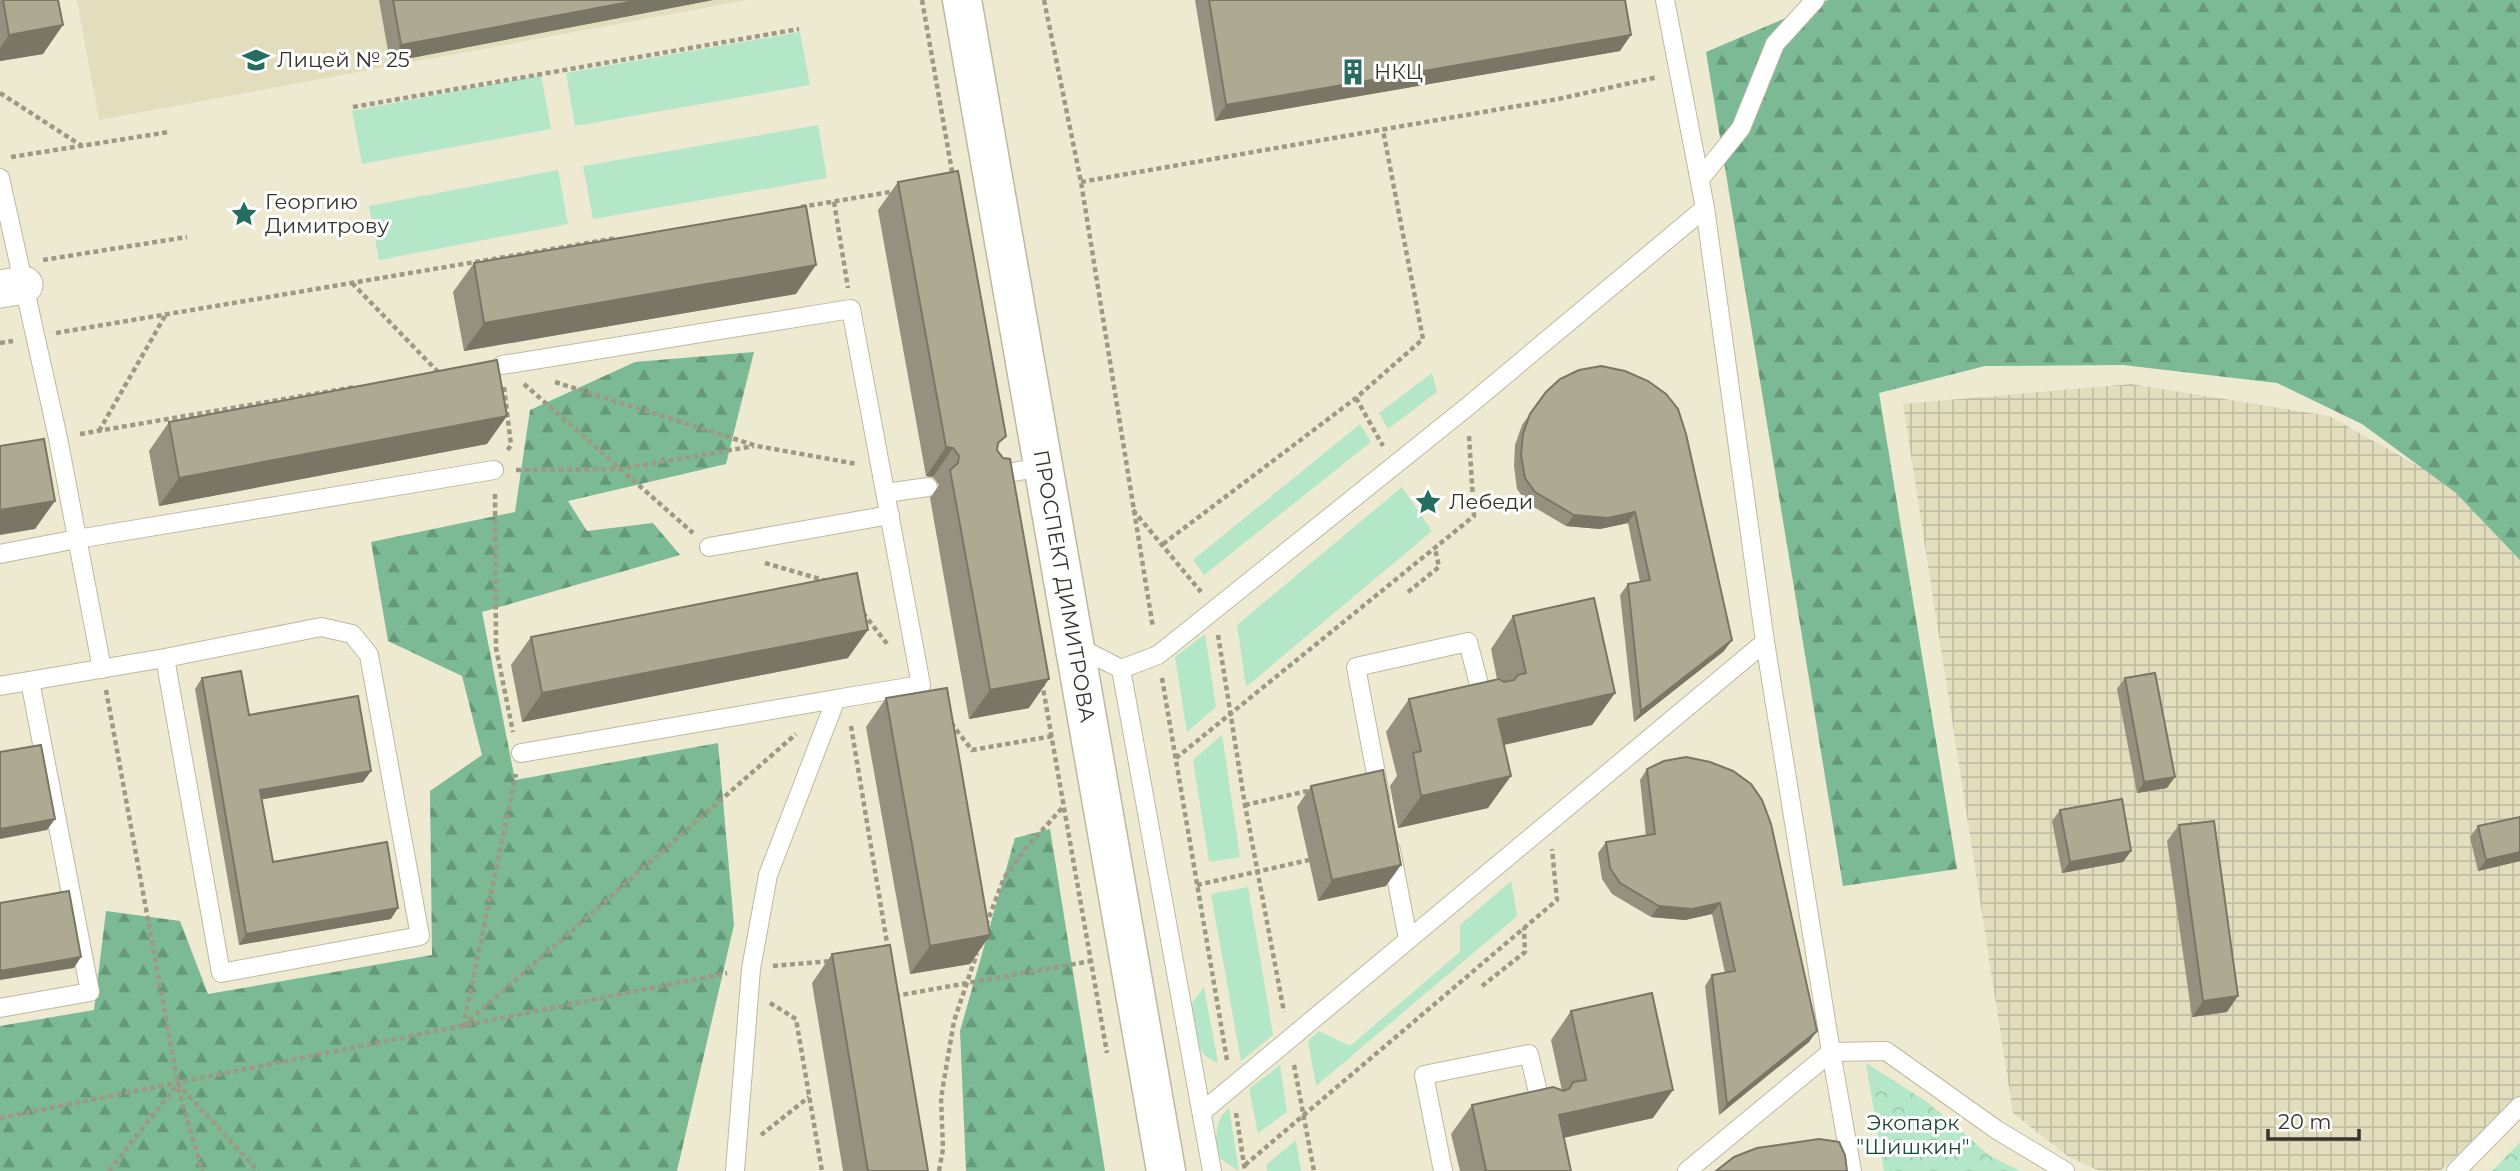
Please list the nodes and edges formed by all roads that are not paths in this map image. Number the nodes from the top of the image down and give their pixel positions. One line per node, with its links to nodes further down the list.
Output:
1 (962, 0): 9 (main road, ПРОСПЕКТ ДИМИТРОВА)
2 (1665, 0): 5 (lane)
3 (1815, 0): 5 (lane)
4 (0, 178): 7 (lane)
5 (1700, 180): 6 (lane)
6 (1705, 208): 18 (lane); 22 (lane)
7 (15, 279): 15 (lane)
8 (502, 365): 13 (lane)
9 (1042, 467): 11 (lane); 19 (main road, ПРОСПЕКТ ДИМИТРОВА)
10 (494, 470): 15 (lane)
11 (988, 476)
12 (928, 487): 13 (lane)
13 (886, 493): 14 (lane)
14 (890, 515): 16 (lane); 25 (lane)
15 (77, 539): 17 (lane); 21 (lane)
16 (709, 547)
17 (0, 554)
18 (1765, 642): 28 (lane); 30 (lane)
19 (1073, 644): 22 (lane); 35 (main road, ПРОСПЕКТ ДИМИТРОВА)
20 (165, 658): 20 (lane); 21 (lane)
21 (102, 669): 23 (lane)
22 (1121, 669): 33 (lane)
23 (30, 681): 24 (lane); 29 (lane)
24 (0, 686)
25 (841, 698): 27 (lane); 34 (lane)
26 (1484, 704): 28 (lane)
27 (521, 753)
28 (1409, 939): 33 (lane)
29 (0, 1008)
30 (1831, 1052): 38 (lane); 39 (lane); 40 (lane)
31 (2520, 1107): 41 (lane)
32 (1542, 1109): 37 (lane)
33 (1202, 1112): 36 (lane)
34 (735, 1163)
35 (1166, 1171)
36 (1212, 1171)
37 (1443, 1171)
38 (1687, 1171)
39 (1852, 1171)
40 (2065, 1171)
41 (2456, 1171)

